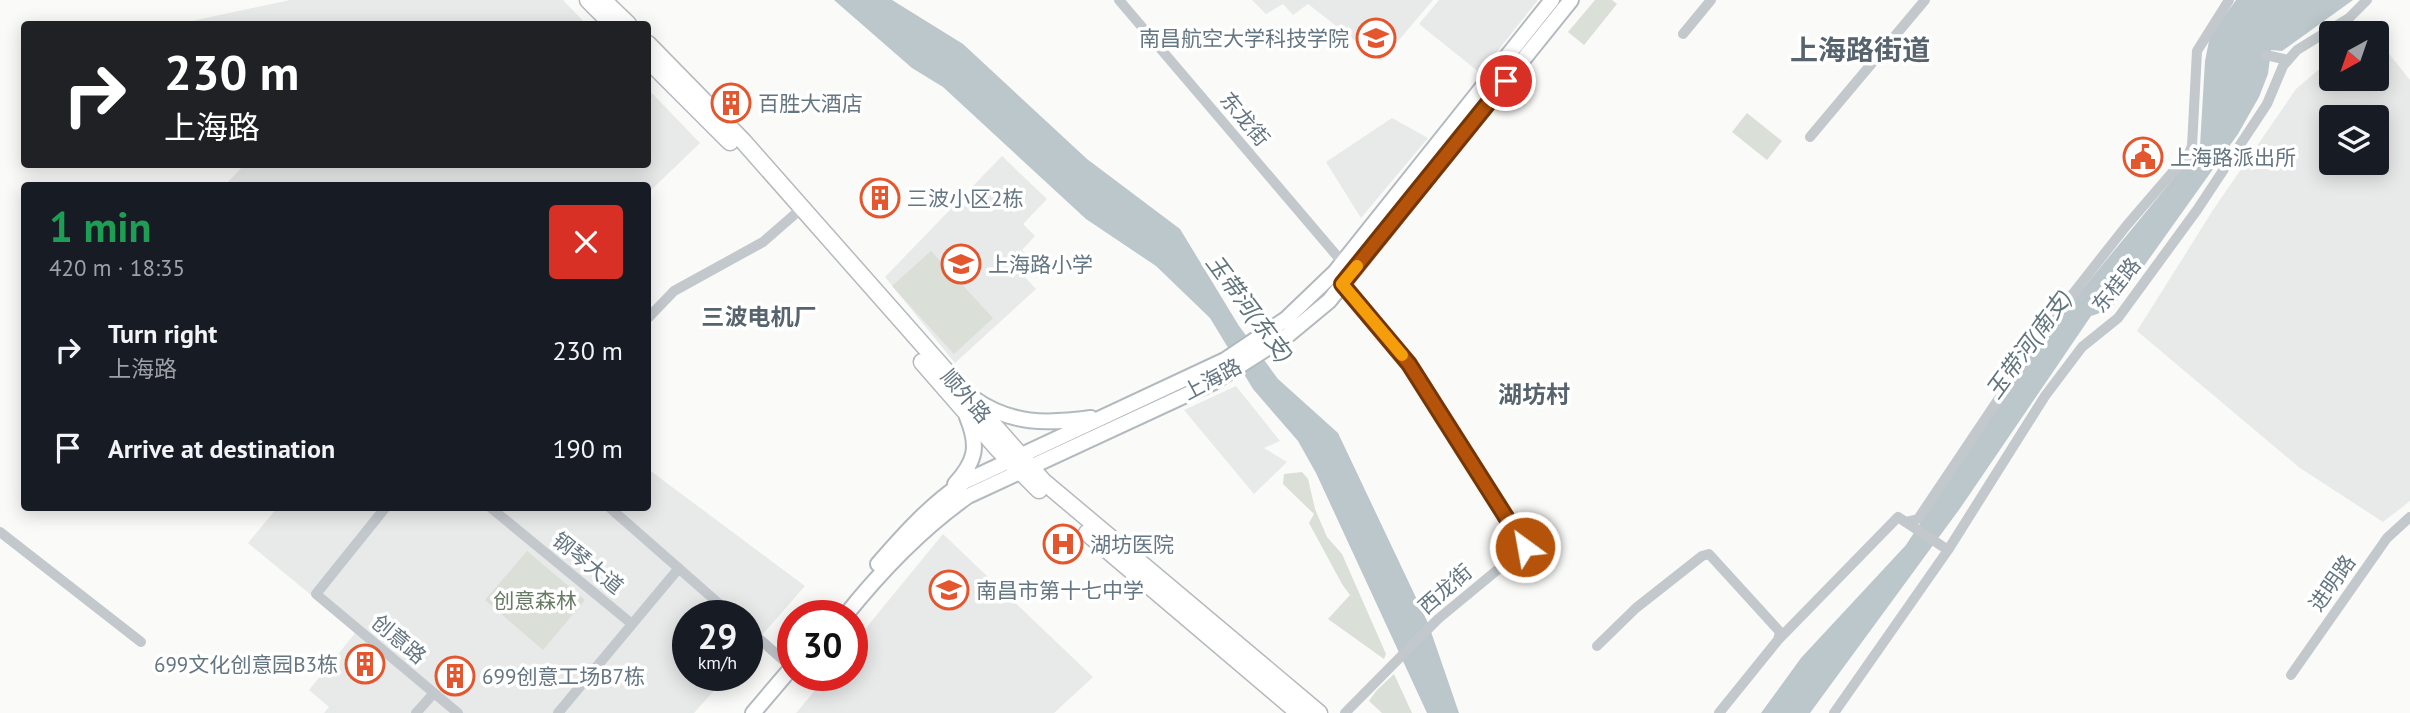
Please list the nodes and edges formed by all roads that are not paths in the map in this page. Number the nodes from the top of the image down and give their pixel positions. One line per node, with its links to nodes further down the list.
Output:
1 (588, 0): 10 (main road)
2 (603, 0): 11 (main road)
3 (1118, 0): 19 (street, 东龙街)
4 (1552, 0): 19 (main road, 上海路)
5 (1571, 0): 20 (main road, 上海路)
6 (1711, 0): 12 (street)
7 (1925, 0): 17 (street)
8 (2228, 0): 32 (street)
9 (2367, 0): 15 (street, 东桂路)
10 (609, 21)
11 (625, 21)
12 (1683, 34)
13 (651, 47): 23 (main road, 顺外路)
14 (2266, 55): 15 (street)
15 (2288, 60): 34 (street, 东桂路)
16 (651, 63): 18 (main road, 顺外路)
17 (1810, 136)
18 (794, 215): 21 (street); 24 (main road, 顺外路)
19 (1343, 263): 22 (main road, 上海路)
20 (1342, 284): 22 (main road, 上海路); 56 (street, 西龙街)
21 (651, 315)
22 (1230, 364): 25 (main road, 上海路); 26 (main road, 上海路)
23 (961, 390): 25 (main road); 26 (main road, 顺外路)
24 (963, 410): 26 (main road, 顺外路); 27 (main road)
25 (1106, 416): 26 (main road, 上海路)
26 (1020, 464): 27 (main road, 上海路); 38 (main road, 上海路); 54 (main road, 顺外路); 55 (main road, 顺外路)
27 (945, 495): 37 (main road, 上海路)
28 (383, 511): 48 (street, 创意路)
29 (495, 511): 39 (street, 钢琴大道)
30 (613, 511): 35 (street)
31 (2410, 517): 45 (street, 进明路)
32 (1905, 522): 34 (street); 40 (street)
33 (0, 532): 41 (street)
34 (1945, 548): 58 (street, 东桂路)
35 (679, 568): 36 (street); 39 (street)
36 (715, 600)
37 (848, 600)
38 (858, 600)
39 (632, 624): 51 (street)
40 (1778, 640): 43 (street); 57 (street)
41 (141, 642)
42 (763, 642): 44 (street)
43 (1597, 646)
44 (777, 654)
45 (2291, 675)
46 (777, 687): 52 (main road)
47 (780, 691): 53 (main road)
48 (434, 693): 49 (street); 50 (street, 创意路)
49 (416, 713)
50 (458, 713)
51 (558, 713)
52 (753, 713)
53 (765, 713)
54 (1299, 713)
55 (1319, 713)
56 (1345, 713)
57 (1719, 713)
58 (1834, 713)

